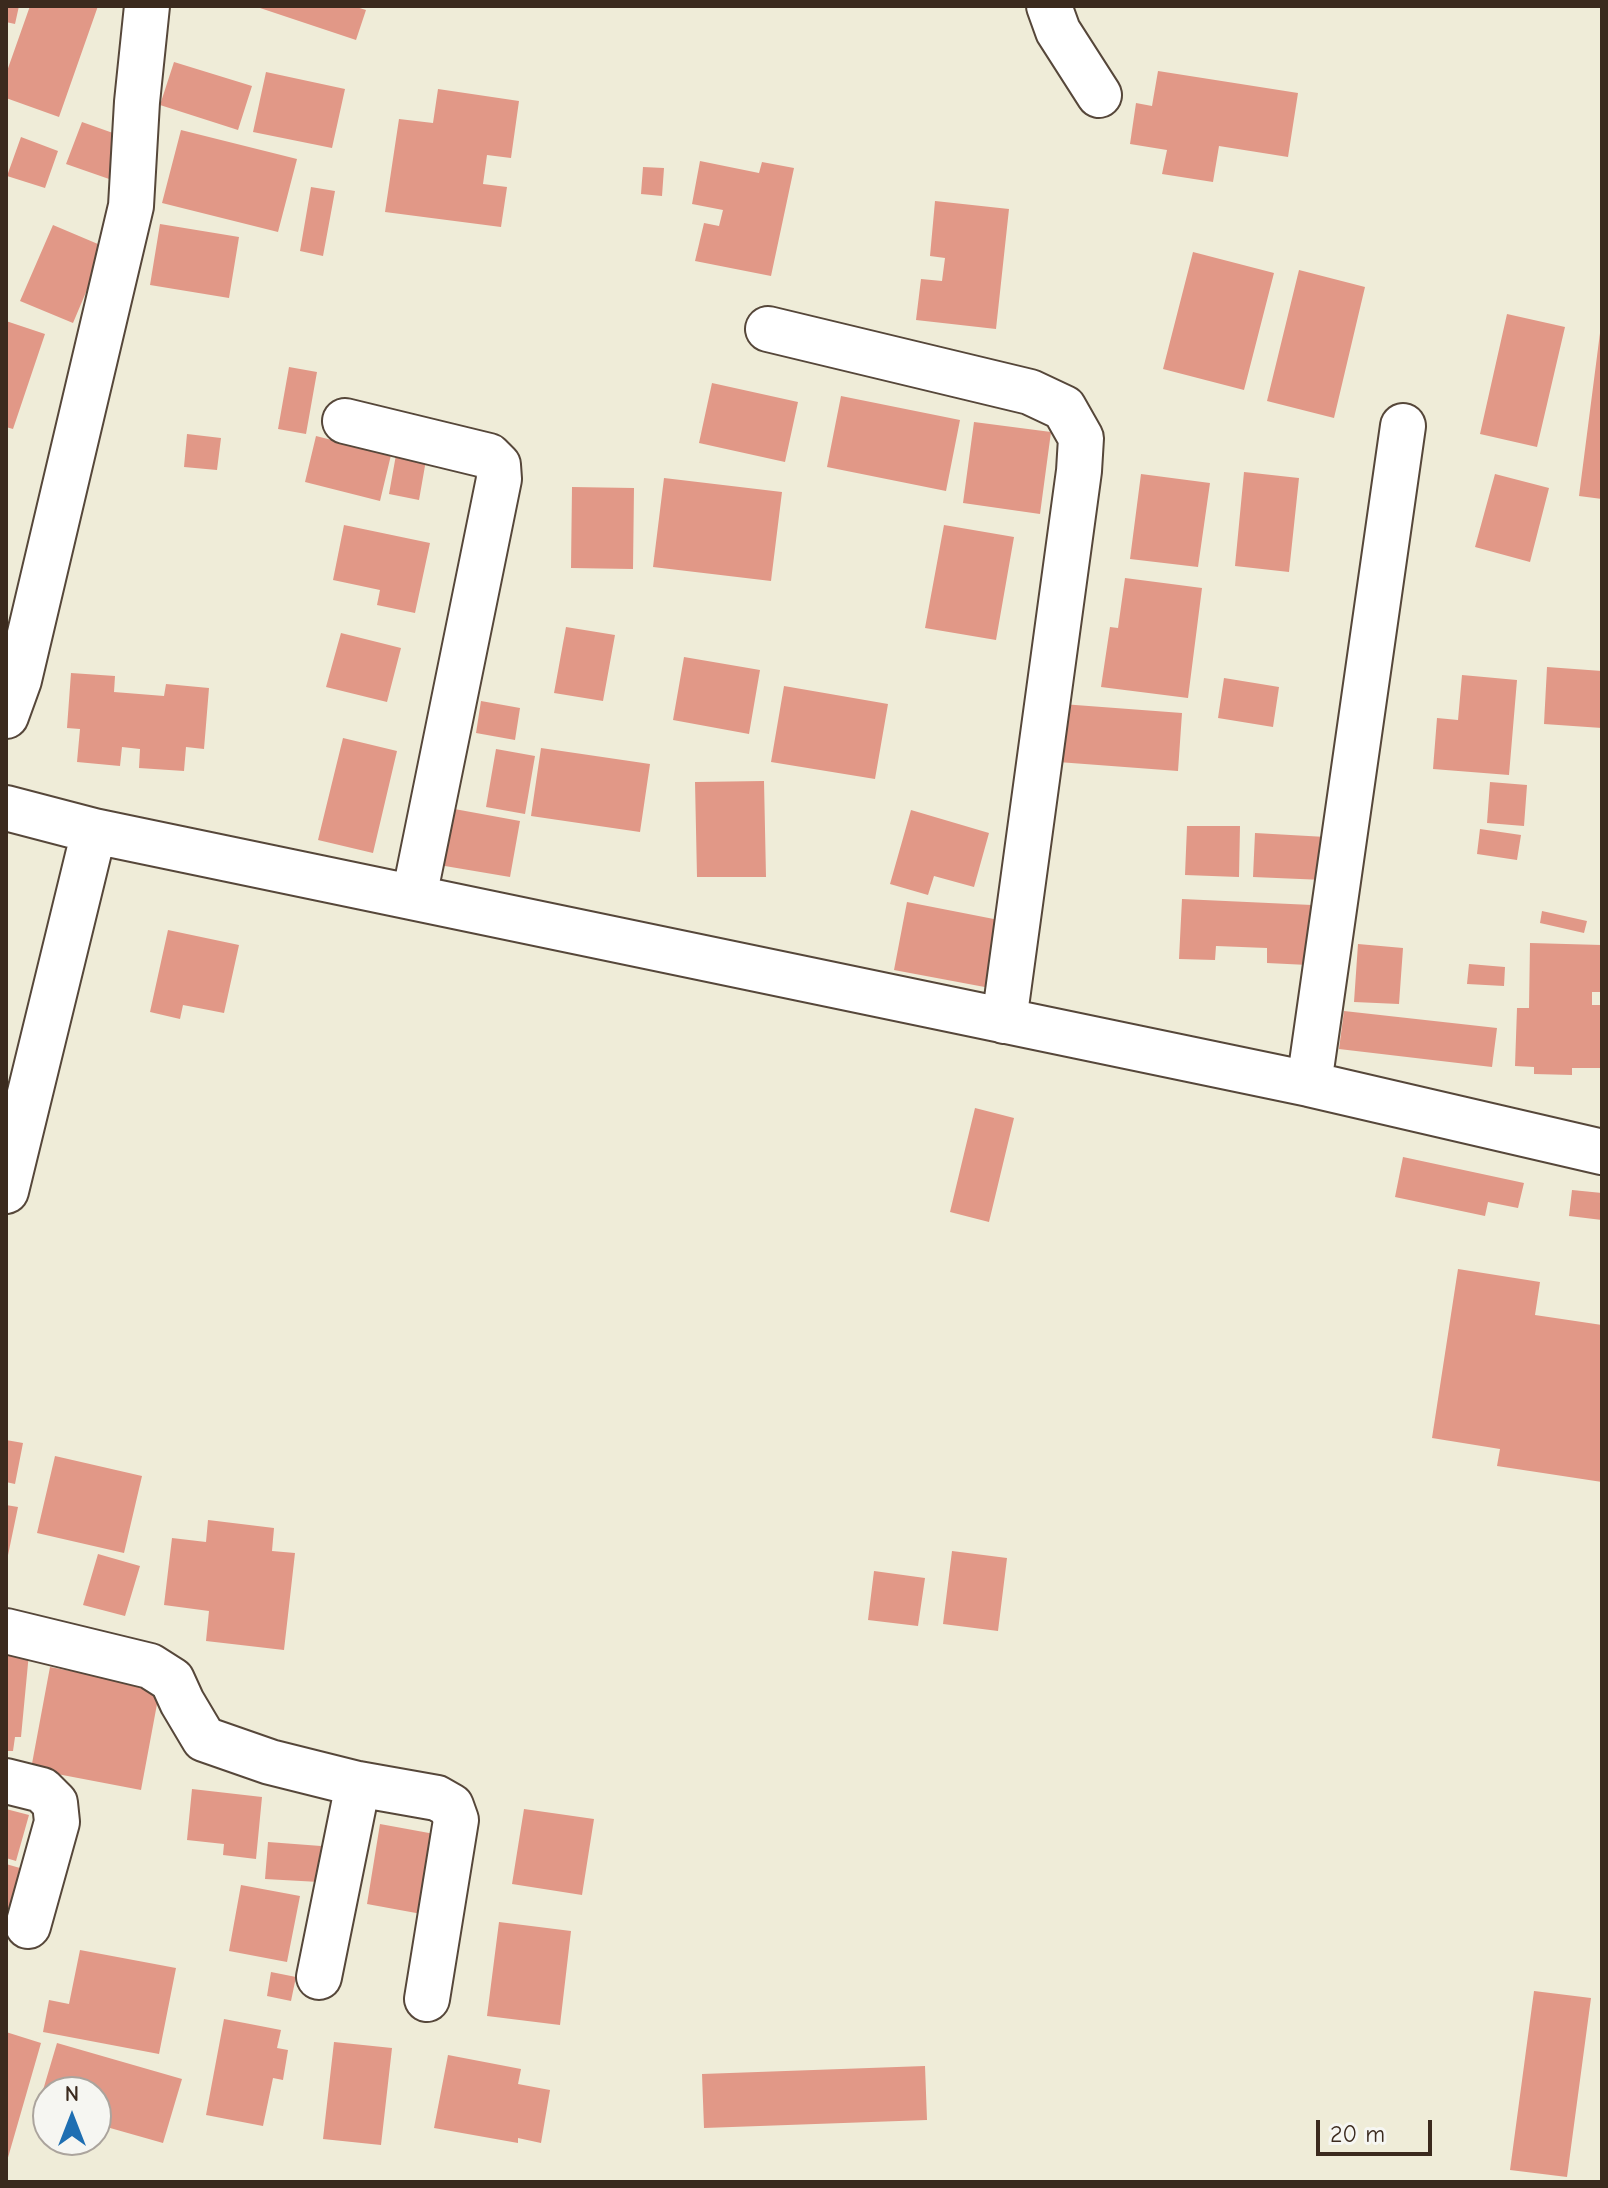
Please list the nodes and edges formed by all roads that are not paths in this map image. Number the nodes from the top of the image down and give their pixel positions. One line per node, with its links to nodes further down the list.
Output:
1 (147, 6): 7 (street)
2 (1049, 6): 3 (street)
3 (1099, 95)
4 (768, 329): 11 (street)
5 (345, 421): 10 (street)
6 (1403, 426): 12 (street)
7 (10, 689)
8 (6, 808): 9 (street)
9 (94, 831): 10 (street); 14 (street)
10 (414, 897): 11 (street)
11 (1004, 1021): 12 (street)
12 (1309, 1084): 13 (street)
13 (1602, 1152)
14 (6, 1191)
15 (6, 1631): 17 (street)
16 (6, 1781): 18 (street)
17 (358, 1784): 19 (street); 20 (street)
18 (28, 1926)
19 (319, 1977)
20 (427, 1999)

